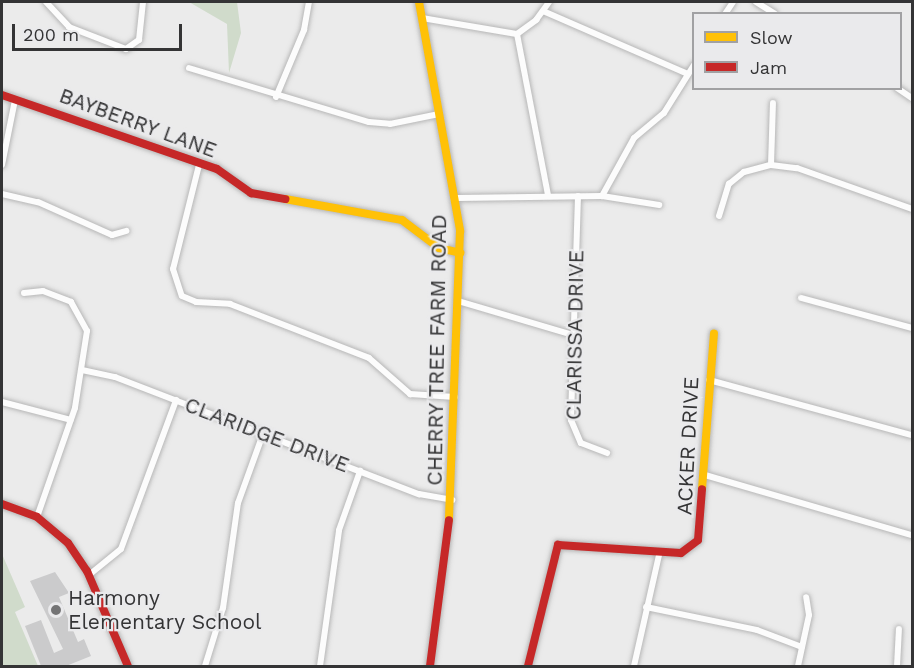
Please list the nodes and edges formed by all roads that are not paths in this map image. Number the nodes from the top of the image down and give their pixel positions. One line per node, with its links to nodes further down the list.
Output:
1 (46, 2): 2 (street)
2 (142, 2)
3 (309, 2): 15 (street)
4 (419, 2): 9 (street, CHERRY TREE FARM ROAD)
5 (549, 2): 7 (street)
6 (756, 2): 8 (street)
7 (543, 12): 10 (street); 13 (street)
8 (772, 12)
9 (422, 18): 10 (street); 18 (street, CHERRY TREE FARM ROAD)
10 (516, 34): 23 (street)
11 (692, 67): 13 (street)
12 (189, 68): 15 (street)
13 (688, 74): 25 (street)
14 (2, 95): 16 (street, BAYBERRY LANE)
15 (276, 97): 18 (street)
16 (15, 100): 19 (street); 20 (street, BAYBERRY LANE)
17 (773, 103): 21 (street)
18 (439, 114): 26 (street, CHERRY TREE FARM ROAD)
19 (2, 165)
20 (199, 165): 31 (street, BAYBERRY LANE); 40 (street)
21 (771, 165): 28 (street); 29 (street)
22 (2, 194): 30 (street)
23 (548, 195): 24 (street); 26 (street)
24 (578, 196): 25 (street); 37 (street, CLARISSA DRIVE)
25 (602, 196): 27 (street)
26 (457, 198): 31 (street, CHERRY TREE FARM ROAD)
27 (659, 205)
28 (912, 209)
29 (719, 216)
30 (126, 231)
31 (460, 253): 34 (street, CHERRY TREE FARM ROAD)
32 (24, 293): 38 (street)
33 (801, 298): 35 (street)
34 (458, 301): 37 (street); 40 (street, CHERRY TREE FARM ROAD)
35 (912, 328)
36 (714, 333): 39 (street, ACKER DRIVE)
37 (573, 335): 46 (street, CLARISSA DRIVE)
38 (82, 370): 41 (street, CLARIDGE DRIVE); 43 (street)
39 (709, 380): 45 (street); 48 (street, ACKER DRIVE)
40 (455, 397): 49 (street, CHERRY TREE FARM ROAD)
41 (176, 400): 44 (street, CLARIDGE DRIVE); 54 (street)
42 (2, 402): 43 (street)
43 (71, 420): 51 (street)
44 (263, 434): 47 (street, CLARIDGE DRIVE); 60 (street)
45 (912, 435)
46 (607, 453)
47 (360, 471): 49 (street, CLARIDGE DRIVE); 61 (street)
48 (705, 475): 52 (street); 53 (street, ACKER DRIVE)
49 (452, 500): 62 (street, CHERRY TREE FARM ROAD)
50 (2, 504): 51 (street)
51 (37, 517): 54 (street)
52 (912, 535)
53 (658, 555): 56 (street); 63 (street, ACKER DRIVE)
54 (89, 575): 59 (street)
55 (806, 597): 58 (street)
56 (646, 607): 58 (street); 64 (street)
57 (899, 629): 66 (street)
58 (802, 647): 65 (street)
59 (128, 666)
60 (205, 666)
61 (320, 666)
62 (430, 666)
63 (528, 666)
64 (634, 666)
65 (798, 666)
66 (897, 666)

